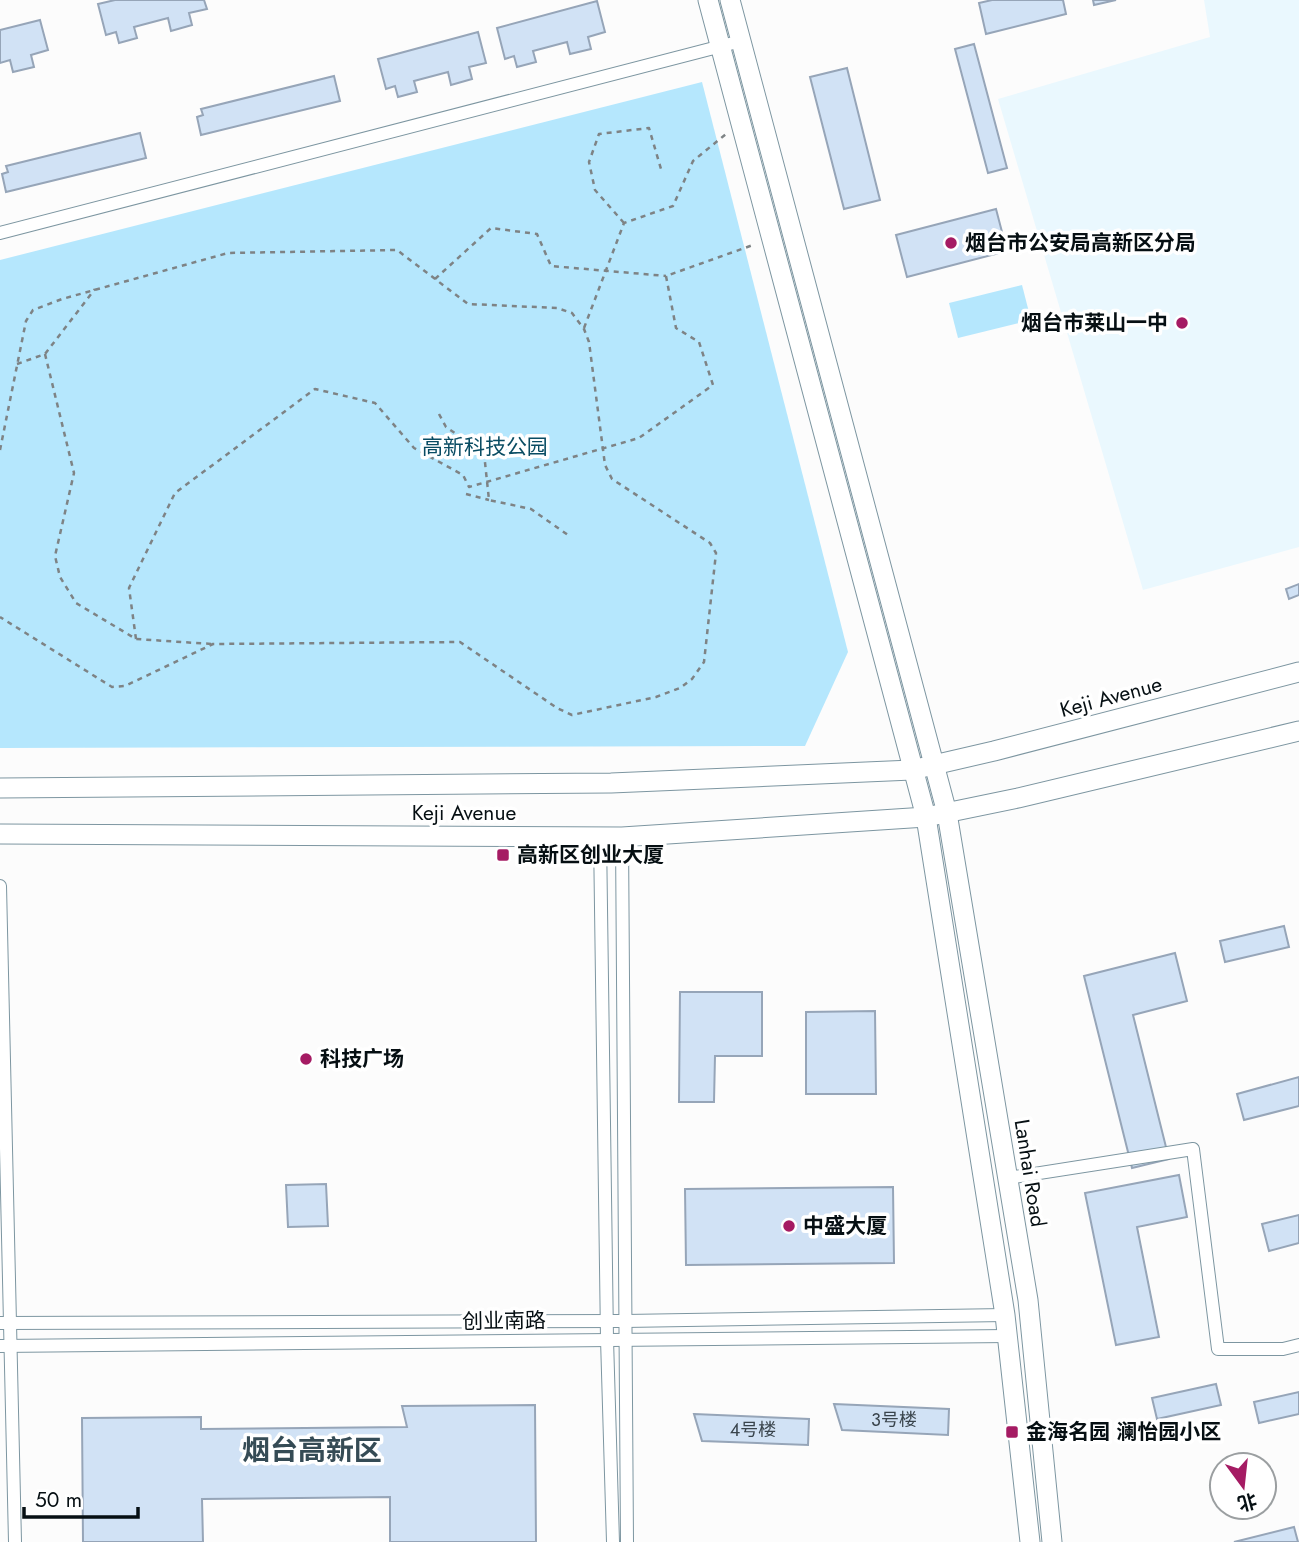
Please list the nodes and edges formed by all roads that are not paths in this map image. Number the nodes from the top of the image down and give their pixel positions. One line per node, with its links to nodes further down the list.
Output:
1 (708, 0): 4 (street)
2 (730, 0): 3 (street, Lanhai Road)
3 (741, 41): 4 (street); 8 (street, Lanhai Road)
4 (720, 46): 5 (street); 9 (street)
5 (0, 233)
6 (1299, 672): 8 (street, Keji Avenue)
7 (1299, 731): 11 (street)
8 (935, 765): 9 (street, Keji Avenue); 11 (street, Lanhai Road)
9 (912, 770): 10 (street, Keji Avenue); 12 (street)
10 (0, 788)
11 (947, 813): 12 (street, Keji Avenue); 17 (street, Lanhai Road)
12 (926, 817): 15 (street, Keji Avenue); 18 (street)
13 (0, 834): 14 (street, Keji Avenue)
14 (600, 836): 15 (street, Keji Avenue); 19 (street)
15 (622, 837): 20 (street)
16 (0, 886): 21 (street)
17 (1008, 1178): 25 (street); 31 (street, Lanhai Road)
18 (1005, 1315): 20 (street, 创业南路); 22 (street)
19 (607, 1321): 20 (street, 创业南路); 21 (street, 创业南路); 23 (street)
20 (625, 1321): 24 (street)
21 (5, 1322): 26 (street)
22 (1008, 1336): 24 (street, 创业南路); 30 (street)
23 (607, 1339): 24 (street, 创业南路); 26 (street, 创业南路); 28 (street)
24 (625, 1339): 29 (street)
25 (1299, 1345)
26 (5, 1346): 27 (street)
27 (15, 1542)
28 (613, 1542)
29 (627, 1542)
30 (1030, 1542)
31 (1052, 1542)

